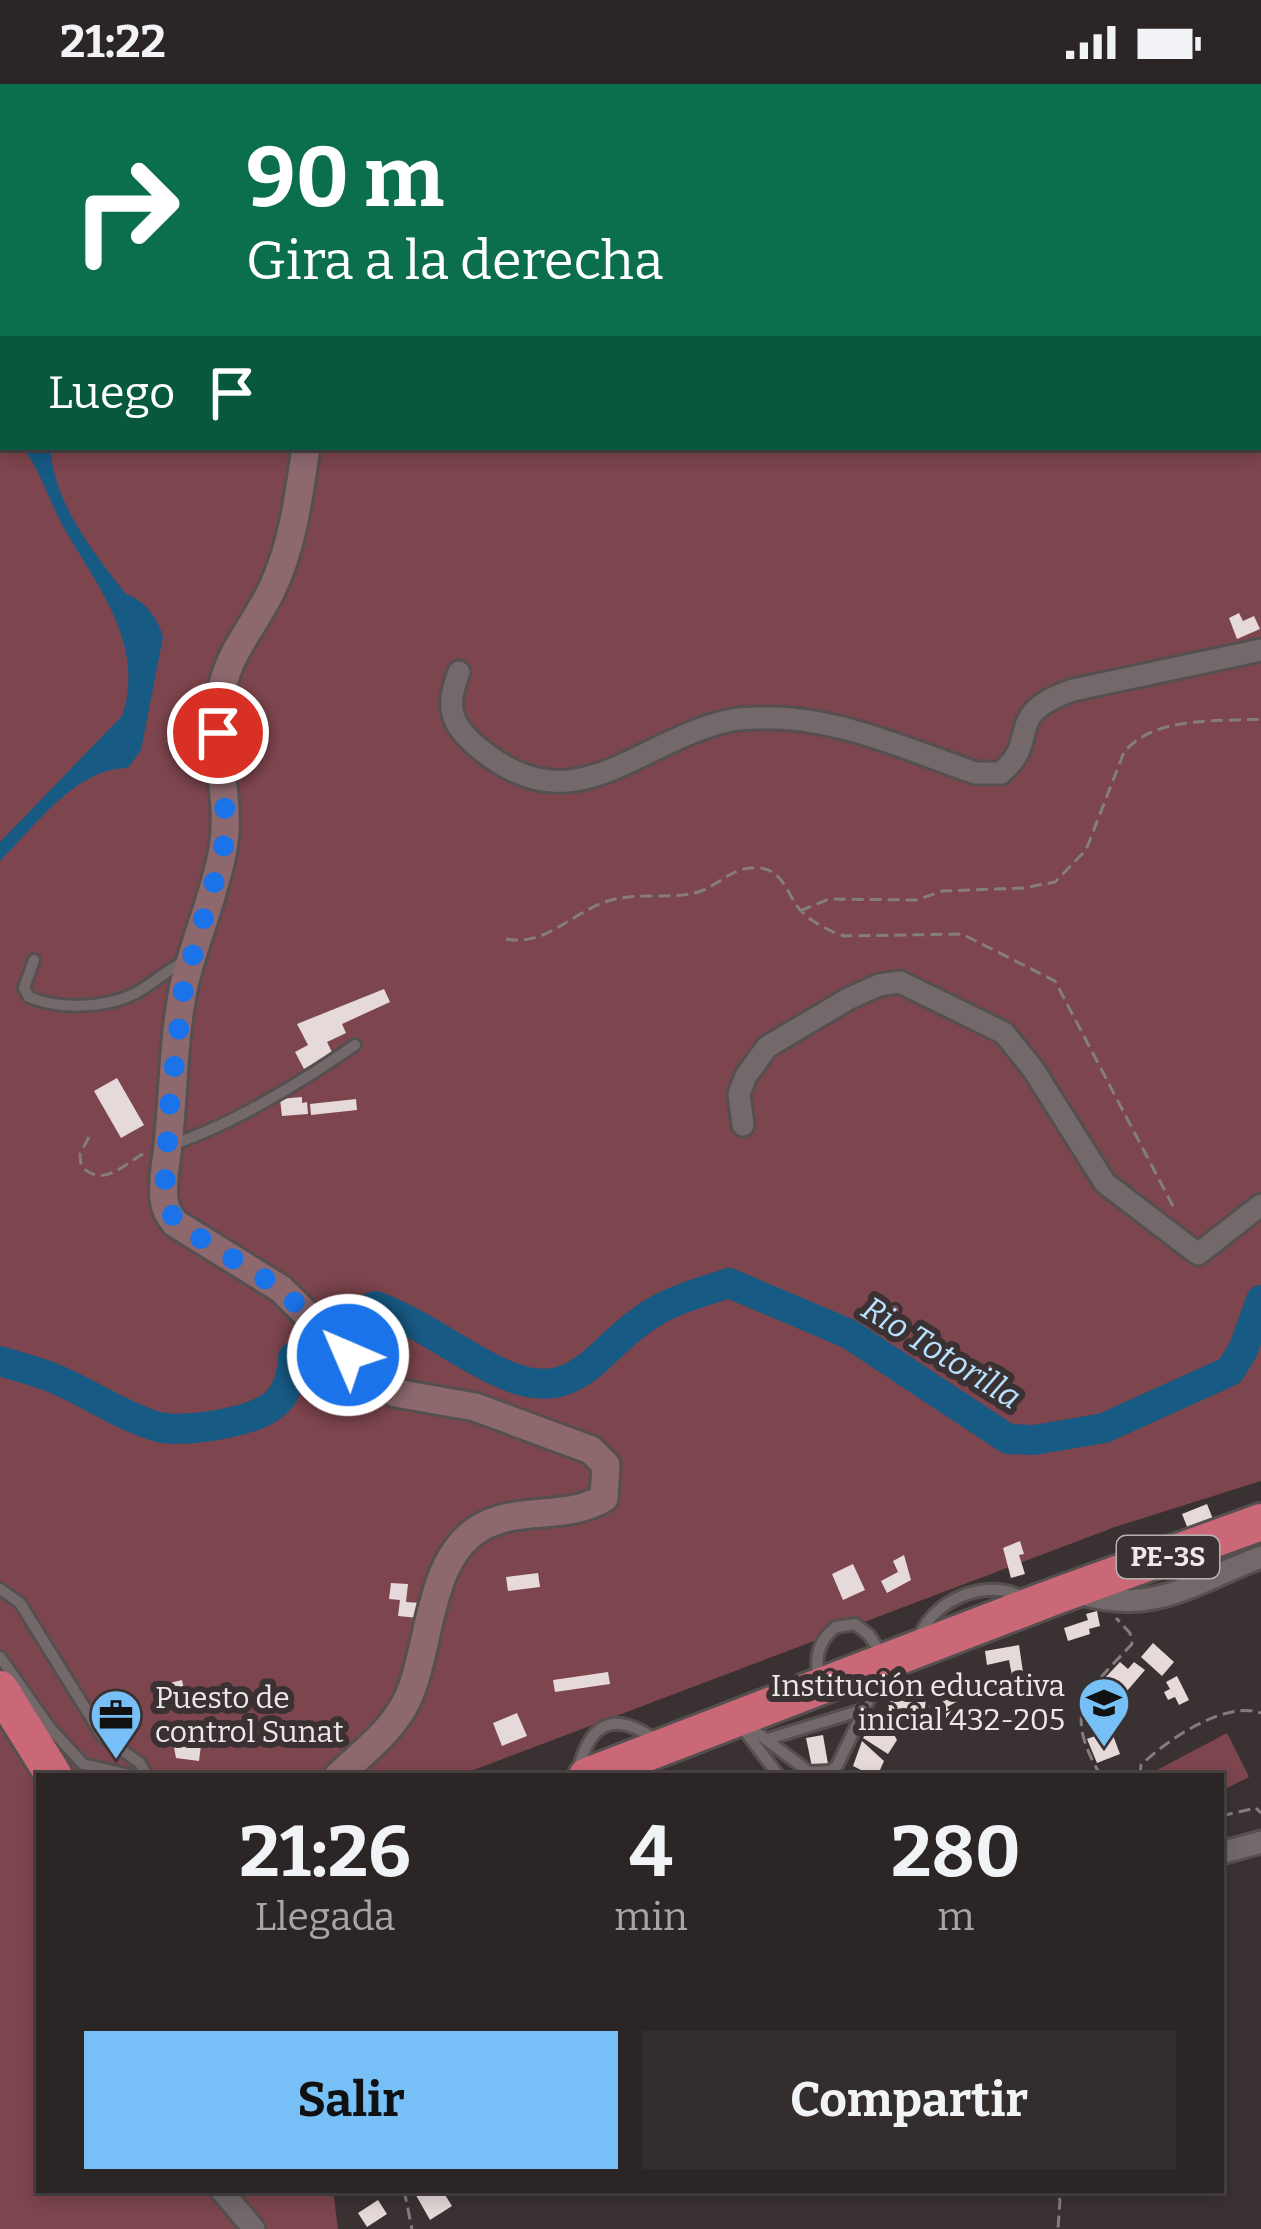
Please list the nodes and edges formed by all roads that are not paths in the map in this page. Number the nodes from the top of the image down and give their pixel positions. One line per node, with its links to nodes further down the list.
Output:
1 (306, 450): 4 (street)
2 (1261, 650): 3 (street)
3 (459, 672)
4 (192, 958): 5 (lane); 8 (street)
5 (34, 960)
6 (355, 1045): 8 (lane)
7 (743, 1125): 9 (street)
8 (168, 1146): 25 (street)
9 (1261, 1205)
10 (1261, 1522): 13 (highway, PE-3S)
11 (1261, 1557): 13 (street)
12 (0, 1589): 24 (lane)
13 (1075, 1592): 14 (highway, PE-3S)
14 (901, 1656): 16 (highway, PE-3S); 16 (lane); 18 (lane)
15 (0, 1658): 23 (lane)
16 (820, 1686): 19 (highway, PE-3S)
17 (0, 1689): 22 (highway)
18 (865, 1709): 20 (lane); 20 (lane)
19 (735, 1719): 20 (lane); 21 (highway, PE-3S); 28 (lane)
20 (768, 1739)
21 (665, 1747): 26 (lane); 27 (highway, PE-3S)
22 (52, 1773)
23 (121, 1773)
24 (145, 1773)
25 (341, 1773)
26 (578, 1773)
27 (594, 1773)
28 (777, 1773)
29 (1261, 1842): 30 (street)
30 (1224, 1852)
31 (224, 2193): 32 (street)
32 (254, 2229)

